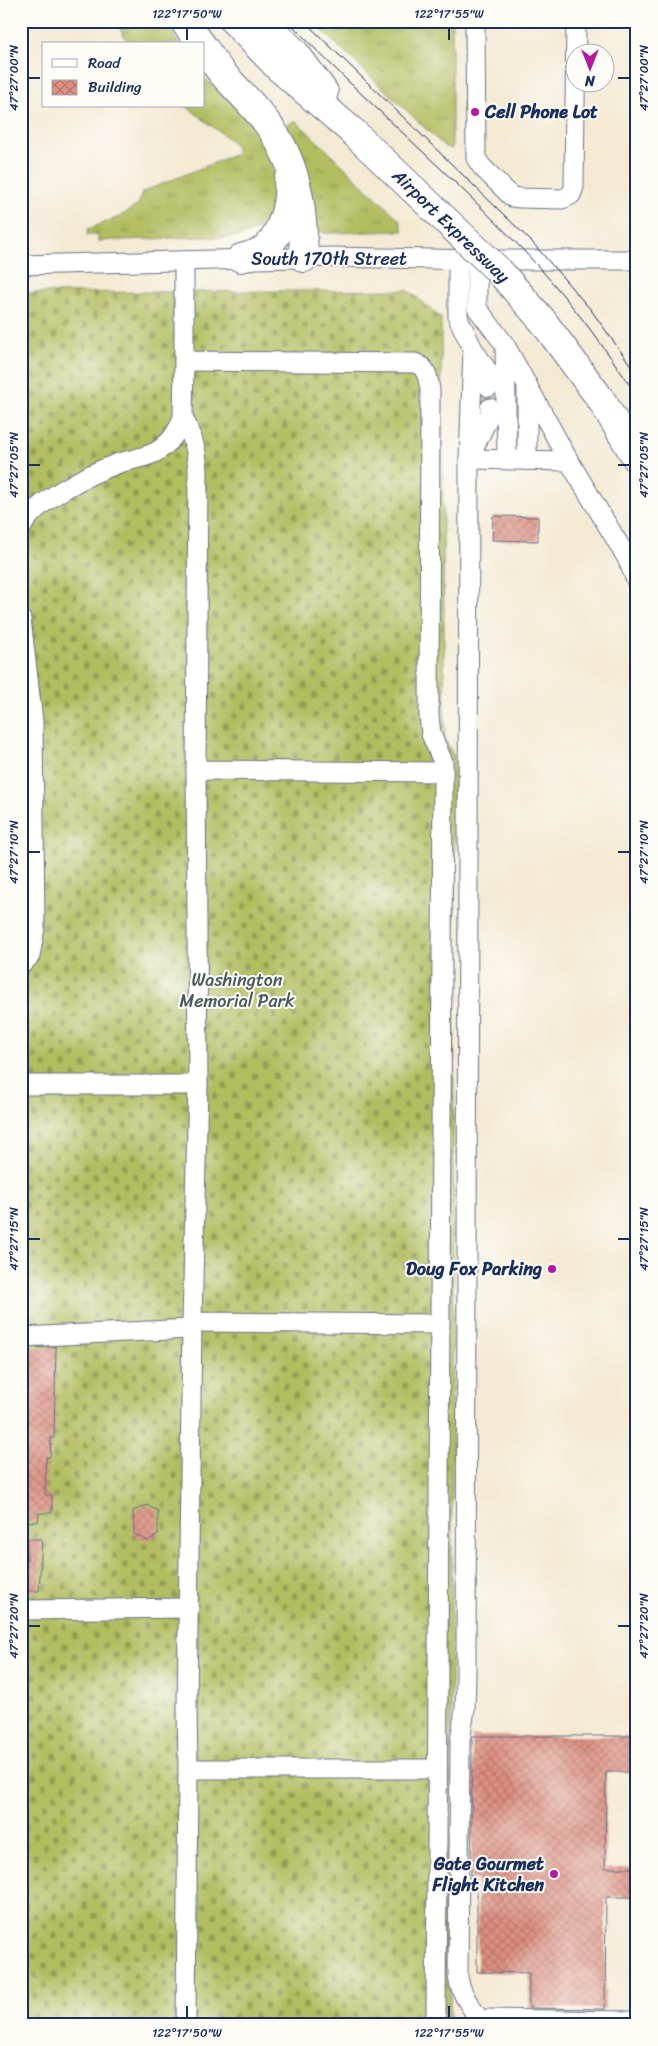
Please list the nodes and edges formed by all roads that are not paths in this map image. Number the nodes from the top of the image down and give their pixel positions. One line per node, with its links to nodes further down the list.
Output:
1 (184, 21): 6 (highway)
2 (234, 21): 8 (highway, Airport Expressway)
3 (263, 21): 8 (highway)
4 (476, 21): 5 (street)
5 (576, 21)
6 (199, 42)
7 (205, 49): 9 (highway)
8 (311, 86): 25 (highway, Airport Expressway, bridge)
9 (286, 158): 10 (highway); 11 (highway)
10 (241, 258): 11 (street, South 170th Street); 14 (street, South 170th Street)
11 (304, 258): 12 (street, South 170th Street)
12 (468, 260): 13 (street, South 170th Street); 16 (street); 17 (street)
13 (637, 260)
14 (184, 261): 15 (street, South 170th Street); 18 (street)
15 (21, 264)
16 (505, 345): 19 (street); 26 (street)
17 (473, 349): 21 (street); 24 (street)
18 (184, 362): 23 (street); 32 (street)
19 (516, 363): 20 (street); 26 (street)
20 (526, 381): 26 (street); 27 (street)
21 (485, 387)
22 (485, 408): 24 (street)
23 (183, 417): 28 (street); 31 (street)
24 (469, 459): 26 (street); 46 (street)
25 (637, 459)
26 (517, 460): 27 (street)
27 (570, 461): 29 (street)
28 (21, 528)
29 (637, 582)
30 (21, 619): 33 (street)
31 (196, 770): 32 (street); 35 (street)
32 (443, 772): 36 (street)
33 (21, 965)
34 (21, 1085): 35 (street)
35 (198, 1085): 37 (street)
36 (440, 1324): 37 (street); 42 (street)
37 (191, 1325): 38 (street); 39 (street)
38 (21, 1337)
39 (189, 1608): 40 (street); 41 (street)
40 (21, 1610)
41 (188, 1768): 42 (street); 44 (street)
42 (436, 1768): 45 (street)
43 (637, 2021): 46 (street)
44 (186, 2025)
45 (436, 2025)
46 (481, 2025)

